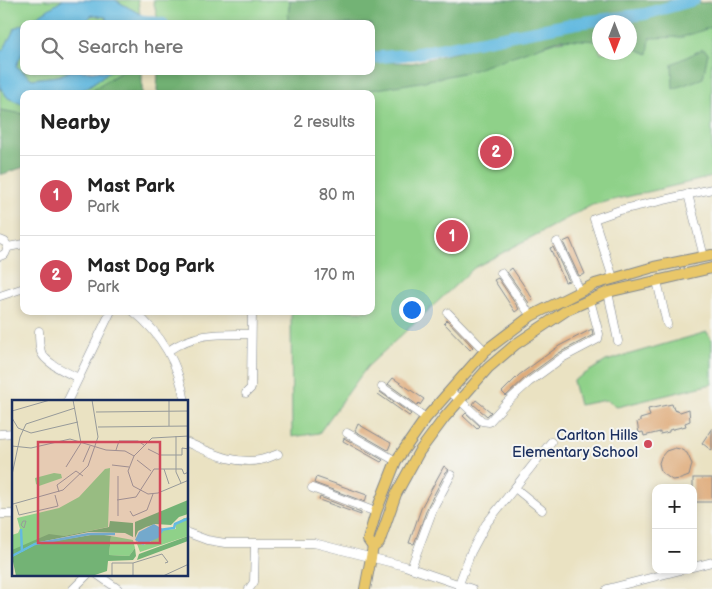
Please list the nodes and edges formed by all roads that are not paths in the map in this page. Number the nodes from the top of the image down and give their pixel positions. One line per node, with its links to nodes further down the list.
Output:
1 (712, 189): 2 (street)
2 (688, 194): 8 (street); 11 (street)
3 (0, 240): 6 (street)
4 (557, 242): 15 (street)
5 (20, 245): 6 (street)
6 (8, 247): 7 (street)
7 (0, 256)
8 (708, 256): 11 (main road)
9 (712, 268): 12 (main road)
10 (501, 273): 22 (street)
11 (613, 278): 13 (main road)
12 (657, 281): 17 (main road); 23 (street)
13 (595, 284): 15 (main road); 17 (street)
14 (20, 289): 16 (street)
15 (580, 291): 22 (main road)
16 (0, 296)
17 (599, 296): 26 (street); 35 (main road); 35 (street)
18 (448, 313): 28 (street)
19 (109, 315): 29 (street)
20 (138, 315): 27 (street)
21 (252, 315): 25 (street)
22 (531, 316): 28 (main road)
23 (667, 324)
24 (39, 332): 29 (street)
25 (251, 334): 27 (street); 32 (street)
26 (618, 341)
27 (168, 351): 34 (street)
28 (485, 351): 31 (main road)
29 (78, 378): 33 (street)
30 (382, 387): 36 (street)
31 (450, 391): 35 (street); 36 (main road)
32 (246, 393)
33 (68, 400)
34 (185, 400)
35 (460, 400): 49 (main road)
36 (426, 418): 41 (main road)
37 (347, 433): 41 (street)
38 (551, 442): 44 (street)
39 (189, 443): 40 (street)
40 (278, 454)
41 (396, 461): 46 (main road)
42 (451, 475): 52 (street)
43 (312, 488): 46 (street)
44 (516, 488): 45 (street); 56 (street)
45 (542, 510)
46 (376, 512): 49 (main road)
47 (189, 534): 48 (street)
48 (255, 544): 49 (street); 59 (street)
49 (372, 551): 52 (street); 60 (main road)
50 (712, 562): 51 (street)
51 (697, 566)
52 (410, 568): 56 (street)
53 (665, 574): 62 (street)
54 (86, 576): 57 (street)
55 (99, 576): 58 (street)
56 (460, 587): 61 (street)
57 (74, 589)
58 (118, 589)
59 (249, 589)
60 (365, 589)
61 (472, 589)
62 (607, 589)

